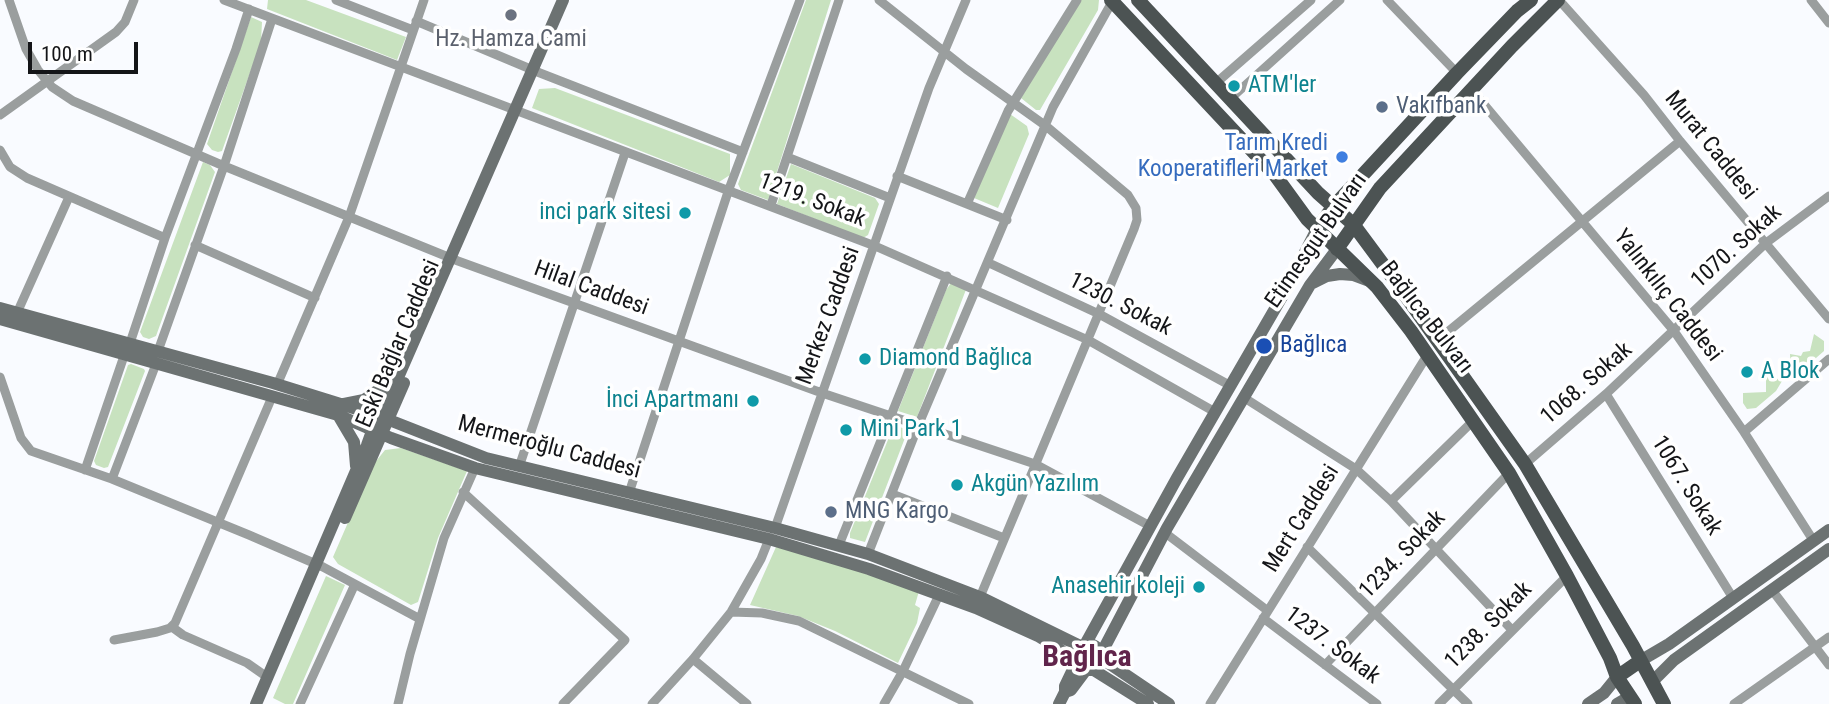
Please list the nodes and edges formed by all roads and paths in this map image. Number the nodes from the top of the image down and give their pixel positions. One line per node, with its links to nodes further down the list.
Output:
1 (9, 0): 30 (street)
2 (134, 0): 30 (street)
3 (224, 0): 22 (street, 1219. Sokak)
4 (336, 0): 25 (street)
5 (424, 0): 25 (street)
6 (564, 0): 28 (main road)
7 (572, 0): 28 (main road, Eski Bağlar Caddesi)
8 (800, 0): 40 (street)
9 (839, 0): 43 (street)
10 (879, 0): 26 (street)
11 (966, 0): 26 (street, Merkez Caddesi)
12 (1077, 0): 34 (street)
13 (1138, 0): 31 (main road, Bağlıca Bulvarı)
14 (1311, 0): 31 (street)
15 (1340, 0): 33 (street)
16 (1387, 0): 29 (street)
17 (1531, 0): 21 (main road, Etimesgut Bulvarı)
18 (1559, 0): 32 (main road, Etimesgut Bulvarı); 38 (street, Murat Caddesi)
19 (1811, 0): 24 (street)
20 (1112, 1): 37 (street); 57 (main road, Bağlıca Bulvarı)
21 (1520, 5): 29 (main road, Etimesgut Bulvarı)
22 (248, 9): 23 (street, 1219. Sokak); 42 (street)
23 (272, 19): 27 (street, 1219. Sokak); 44 (street)
24 (1829, 23)
25 (415, 26): 27 (street); 28 (street)
26 (945, 52): 34 (street); 45 (street, Merkez Caddesi)
27 (401, 66): 35 (street, 1219. Sokak); 53 (street)
28 (536, 71): 35 (main road, Eski Bağlar Caddesi); 40 (street)
29 (1457, 73): 52 (main road, Etimesgut Bulvarı)
30 (46, 82): 36 (street); 42 (street, Hilal Caddesi)
31 (1216, 83): 33 (main road, Bağlıca Bulvarı)
32 (1471, 89): 55 (street, Yalınkılıç Caddesi); 56 (main road, Etimesgut Bulvarı)
33 (1230, 99): 52 (main road, Bağlıca Bulvarı)
34 (1013, 103): 37 (street); 50 (street)
35 (518, 113): 41 (street, 1219. Sokak); 63 (main road, Eski Bağlar Caddesi)
36 (0, 115)
37 (1046, 127): 54 (street); 73 (street)
38 (1680, 141): 55 (street); 59 (street, Murat Caddesi)
39 (0, 150): 48 (street)
40 (743, 152): 46 (street)
41 (625, 153): 46 (street, 1219. Sokak); 70 (street)
42 (197, 154): 44 (street, Hilal Caddesi); 58 (street)
43 (787, 157): 49 (street); 51 (street)
44 (224, 166): 53 (street, Hilal Caddesi); 60 (street)
45 (897, 176): 49 (street, Merkez Caddesi); 50 (street)
46 (729, 189): 51 (street, 1219. Sokak); 79 (street)
47 (1829, 196): 59 (street, 1070. Sokak)
48 (69, 197): 58 (street); 72 (street)
49 (890, 198): 61 (street, Merkez Caddesi)
50 (967, 204): 54 (street)
51 (771, 205): 61 (street, 1219. Sokak)
52 (1333, 207): 56 (main road, Bağlıca Bulvarı); 57 (main road, Etimesgut Bulvarı)
53 (349, 217): 63 (street, Hilal Caddesi); 69 (street)
54 (1007, 220): 64 (street)
55 (1583, 222): 76 (street, Yalınkılıç Caddesi); 77 (street)
56 (1353, 225): 62 (main road, Etimesgut Bulvarı); 77 (main road, Bağlıca Bulvarı)
57 (1317, 229): 62 (main road, Bağlıca Bulvarı); 86 (main road, Etimesgut Bulvarı)
58 (165, 238): 80 (street)
59 (1766, 243): 74 (street, Murat Caddesi); 76 (street, 1070. Sokak)
60 (195, 246): 69 (street); 82 (street)
61 (875, 246): 65 (street, 1219. Sokak); 88 (street, Merkez Caddesi)
62 (1337, 248): 66 (main road, Etimesgut Bulvarı); 67 (main road, Bağlıca Bulvarı)
63 (454, 259): 70 (street, Hilal Caddesi); 84 (main road); 94 (main road, Eski Bağlar Caddesi)
64 (989, 263): 68 (street); 73 (street, 1230. Sokak)
65 (947, 276): 68 (street, 1219. Sokak); 93 (street)
66 (1310, 285): 67 (main road); 90 (main road, Etimesgut Bulvarı)
67 (1377, 287): 81 (main road, Bağlıca Bulvarı)
68 (975, 288): 78 (street, 1219. Sokak); 96 (street)
69 (315, 298): 87 (street)
70 (576, 303): 79 (street, Hilal Caddesi); 101 (street)
71 (0, 308): 72 (main road, Mermeroğlu Caddesi)
72 (17, 313): 80 (main road, Mermeroğlu Caddesi)
73 (1099, 314): 78 (street); 86 (street, 1230. Sokak)
74 (1829, 318)
75 (0, 319): 80 (main road, Mermeroğlu Caddesi)
76 (1674, 331): 89 (street, 1068. Sokak); 97 (street, Yalınkılıç Caddesi)
77 (1439, 339): 100 (main road, Bağlıca Bulvarı)
78 (1088, 340): 92 (street, 1219. Sokak); 99 (street)
79 (680, 341): 88 (street, Hilal Caddesi); 109 (street)
80 (127, 350): 82 (main road, Mermeroğlu Caddesi); 104 (street)
81 (1428, 354): 95 (main road, Bağlıca Bulvarı); 103 (street, Mert Caddesi)
82 (157, 358): 87 (main road, Mermeroğlu Caddesi); 107 (street)
83 (1829, 359): 97 (street)
84 (398, 376): 91 (main road); 94 (main road)
85 (0, 377): 104 (street)
86 (1231, 386): 92 (main road, Etimesgut Bulvarı)
87 (275, 391): 91 (main road, Mermeroğlu Caddesi); 112 (street)
88 (822, 393): 93 (street, Hilal Caddesi); 116 (street, Merkez Caddesi)
89 (1606, 394): 100 (street, 1068. Sokak); 130 (street, 1067. Sokak)
90 (1243, 397): 103 (street); 115 (main road, Etimesgut Bulvarı)
91 (340, 410): 94 (main road, Mermeroğlu Caddesi); 98 (main road, Mermeroğlu Caddesi); 105 (main road)
92 (1216, 412): 113 (main road, Etimesgut Bulvarı)
93 (891, 416): 96 (street, Hilal Caddesi); 119 (street)
94 (384, 418): 98 (main road, Eski Bağlar Caddesi); 101 (main road, Mermeroğlu Caddesi)
95 (1474, 420): 106 (main road, Bağlıca Bulvarı); 111 (street)
96 (918, 426): 99 (street, Hilal Caddesi); 110 (street)
97 (1744, 432): 118 (street, Yalınkılıç Caddesi)
98 (378, 433): 102 (main road, Mermeroğlu Caddesi); 105 (main road, Eski Bağlar Caddesi); 124 (main road, Eski Bağlar Caddesi)
99 (1035, 464): 113 (street, Hilal Caddesi); 117 (street)
100 (1525, 464): 143 (main road, Bağlıca Bulvarı)
101 (519, 467): 109 (main road, Mermeroğlu Caddesi)
102 (475, 468): 108 (street); 116 (main road, Mermeroğlu Caddesi)
103 (1356, 469): 111 (street); 120 (street, Mert Caddesi)
104 (85, 470): 107 (street)
105 (356, 471): 124 (main road, Eski Bağlar Caddesi)
106 (1509, 473): 121 (street, 1234. Sokak); 125 (main road, Bağlıca Bulvarı)
107 (112, 479): 112 (street)
108 (463, 492): 134 (street); 156 (street)
109 (629, 493): 116 (main road, Mermeroğlu Caddesi)
110 (892, 494): 117 (street); 123 (street)
111 (1391, 501): 121 (street)
112 (218, 522): 124 (street); 135 (street)
113 (1150, 526): 141 (main road, Etimesgut Bulvarı)
114 (1829, 530): 118 (main road)
115 (1164, 532): 133 (street, 1237. Sokak); 140 (main road, Etimesgut Bulvarı)
116 (772, 534): 119 (main road, Mermeroğlu Caddesi); 128 (main road, Mermeroğlu Caddesi); 131 (street, Merkez Caddesi)
117 (1004, 538): 129 (street)
118 (1813, 540): 130 (main road)
119 (839, 545): 123 (main road, Mermeroğlu Caddesi)
120 (1307, 547): 132 (street); 133 (street, Mert Caddesi)
121 (1435, 549): 132 (street, 1234. Sokak); 136 (street)
122 (1829, 549): 127 (main road)
123 (868, 554): 129 (main road, Mermeroğlu Caddesi)
124 (319, 566): 126 (street); 147 (main road, Eski Bağlar Caddesi); 153 (main road, Eski Bağlar Caddesi)
125 (1567, 576): 136 (street, 1238. Sokak); 148 (main road, Bağlıca Bulvarı)
126 (355, 584): 134 (street); 154 (street)
127 (1772, 590): 139 (street); 149 (main road)
128 (939, 595): 141 (main road, Mermeroğlu Caddesi); 146 (street)
129 (980, 597): 141 (main road, Mermeroğlu Caddesi)
130 (1733, 598): 143 (main road)
131 (731, 611): 142 (street, Merkez Caddesi); 146 (street)
132 (1375, 612): 144 (street, 1234. Sokak); 150 (street)
133 (1265, 614): 144 (street, 1237. Sokak); 163 (street, Mert Caddesi)
134 (420, 619): 155 (street)
135 (173, 627): 138 (street); 147 (street)
136 (1512, 630): 150 (street, 1238. Sokak)
137 (1829, 636): 139 (street)
138 (114, 640)
139 (1815, 647): 145 (street); 169 (street)
140 (1101, 656): 141 (main road); 141 (main road, Etimesgut Bulvarı); 162 (main road)
141 (1083, 658): 151 (main road); 161 (main road)
142 (693, 659): 157 (street, Merkez Caddesi); 158 (street)
143 (1640, 661): 148 (main road); 149 (main road, Bağlıca Bulvarı)
144 (1325, 665): 164 (street, 1237. Sokak)
145 (1829, 665)
146 (903, 671): 159 (street); 160 (street)
147 (267, 677): 153 (main road, Eski Bağlar Caddesi)
148 (1617, 677): 152 (main road, Bağlıca Bulvarı); 167 (main road)
149 (1652, 682): 152 (main road); 168 (main road)
150 (1454, 689): 165 (street, 1238. Sokak); 166 (street)
151 (1062, 698)
152 (1627, 702)
153 (261, 703)
154 (299, 704)
155 (398, 704)
156 (563, 704)
157 (652, 704)
158 (747, 704)
159 (884, 704)
160 (969, 704)
161 (1148, 704)
162 (1169, 704)
163 (1209, 704)
164 (1377, 704)
165 (1439, 704)
166 (1468, 704)
167 (1588, 704)
168 (1664, 704)
169 (1734, 704)

